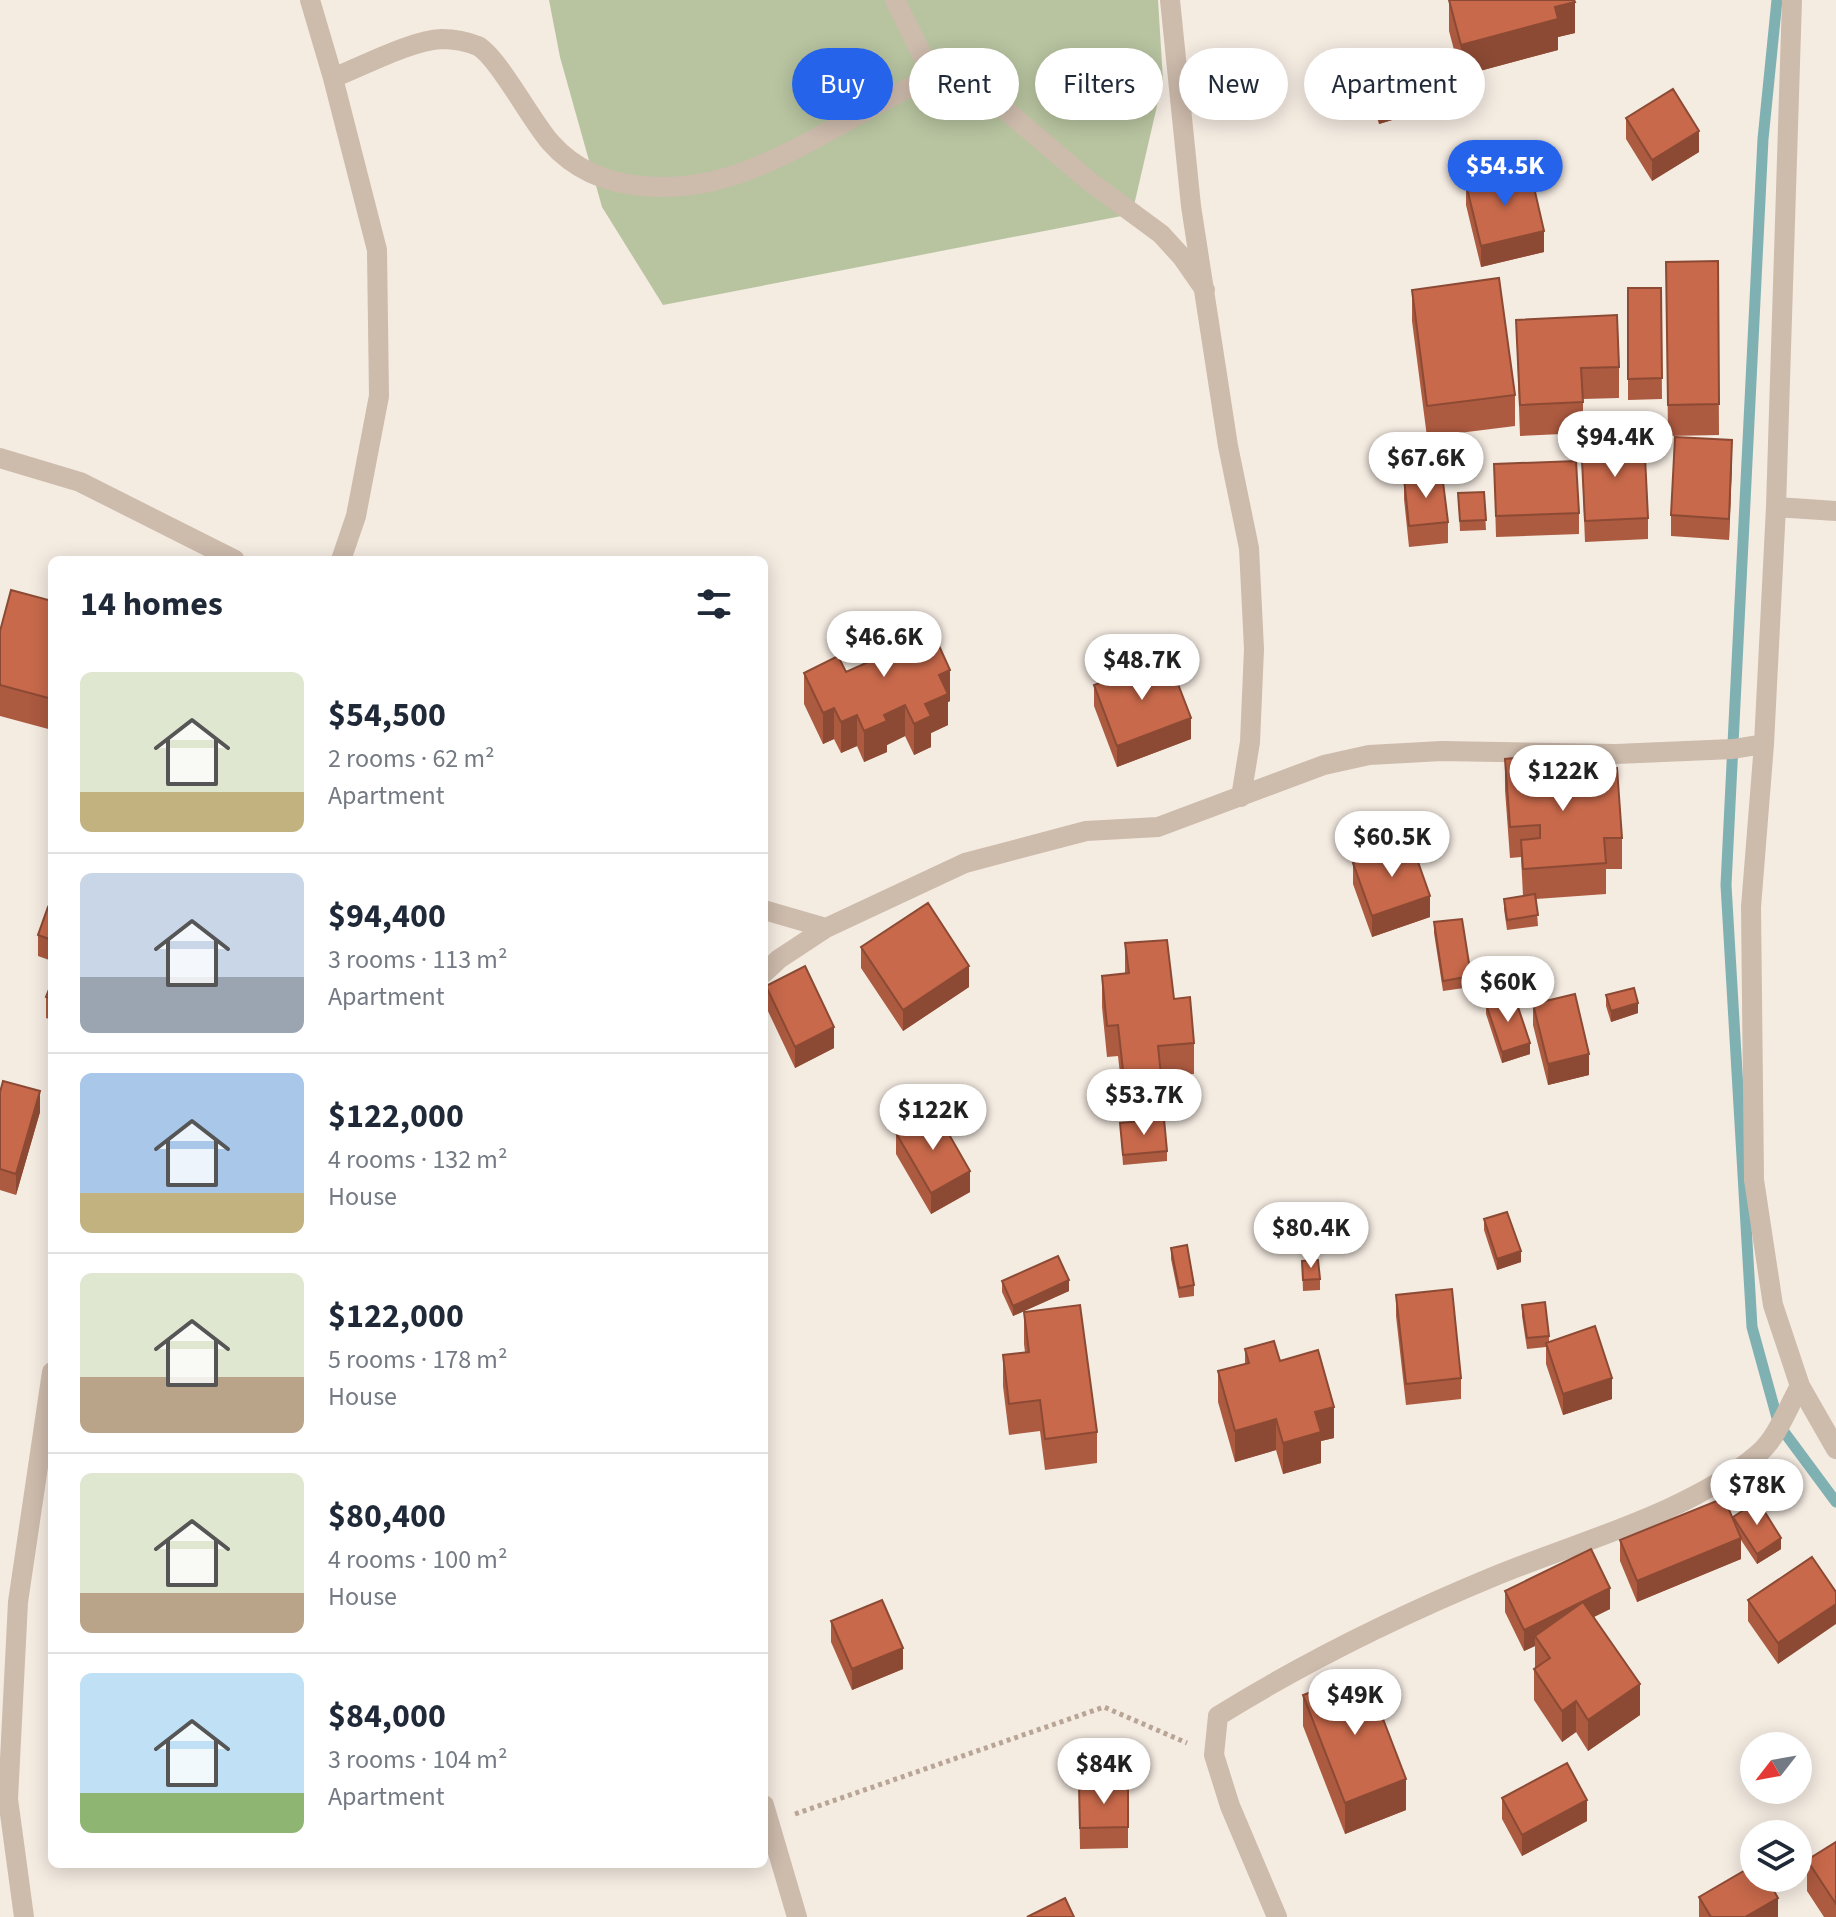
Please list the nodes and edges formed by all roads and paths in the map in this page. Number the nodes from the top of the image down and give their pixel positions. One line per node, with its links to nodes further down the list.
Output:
1 (310, 0): 6 (street)
2 (895, 0): 5 (street)
3 (1170, 0): 9 (street)
4 (1792, 0): 11 (street)
5 (919, 48)
6 (333, 78): 7 (street); 14 (street)
7 (909, 90)
8 (1017, 120): 9 (street)
9 (1205, 290): 16 (street)
10 (0, 458): 13 (street)
11 (1776, 507): 12 (street); 15 (street)
12 (1836, 511)
13 (227, 556)
14 (342, 556)
15 (1764, 744): 16 (street); 20 (street)
16 (1241, 797): 18 (street)
17 (768, 911): 18 (street)
18 (826, 928): 19 (street)
19 (768, 969)
20 (1800, 1386): 22 (street); 23 (street)
21 (48, 1399): 26 (street)
22 (1836, 1449)
23 (1214, 1755): 24 (path); 28 (street)
24 (768, 1814)
25 (768, 1817): 27 (street)
26 (24, 1917)
27 (797, 1917)
28 (1277, 1917)

